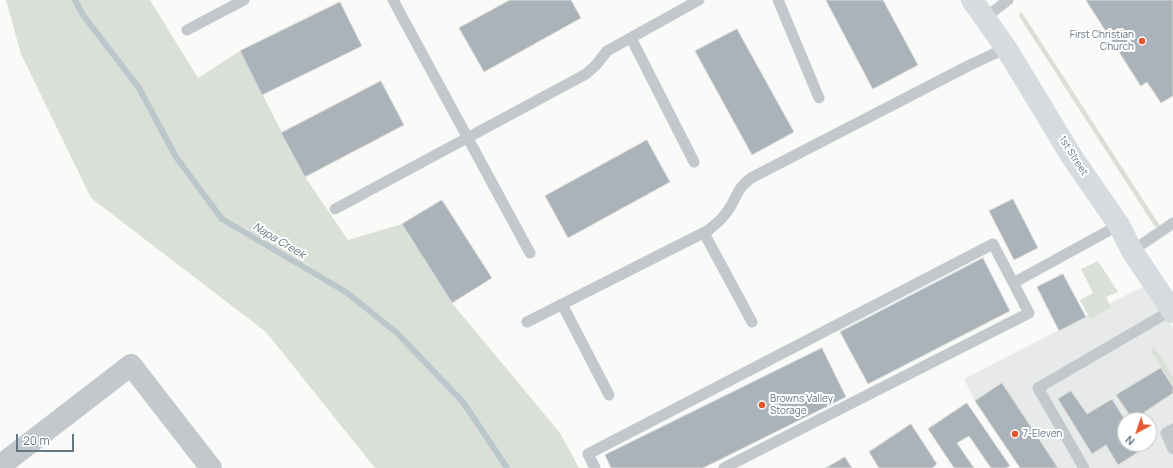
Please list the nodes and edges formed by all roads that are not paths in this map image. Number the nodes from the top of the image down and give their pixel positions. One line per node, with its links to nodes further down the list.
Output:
1 (244, 0): 8 (lane)
2 (393, 0): 12 (lane)
3 (699, 0): 9 (lane)
4 (778, 0): 11 (lane)
5 (972, 0): 7 (main road, 1st Street)
6 (1008, 0): 7 (lane)
7 (985, 18): 10 (main road, 1st Street)
8 (187, 30)
9 (631, 38): 12 (lane); 13 (lane)
10 (1006, 48): 16 (main road, 1st Street); 17 (lane)
11 (819, 98)
12 (466, 138): 14 (lane); 19 (lane)
13 (694, 162)
14 (335, 209)
15 (1173, 223): 18 (lane)
16 (1119, 225): 18 (main road, 1st Street); 20 (lane)
17 (704, 233): 21 (lane); 24 (lane)
18 (1132, 251): 22 (main road, 1st Street)
19 (530, 253)
20 (1014, 282): 30 (lane); 31 (lane)
21 (562, 304): 23 (lane); 25 (lane)
22 (1172, 311): 32 (lane)
23 (527, 322)
24 (752, 322)
25 (609, 395)
26 (1173, 429): 27 (lane)
27 (1173, 448)
28 (0, 466): 29 (street)
29 (211, 468)
30 (595, 468)
31 (724, 468)
32 (1084, 468)

